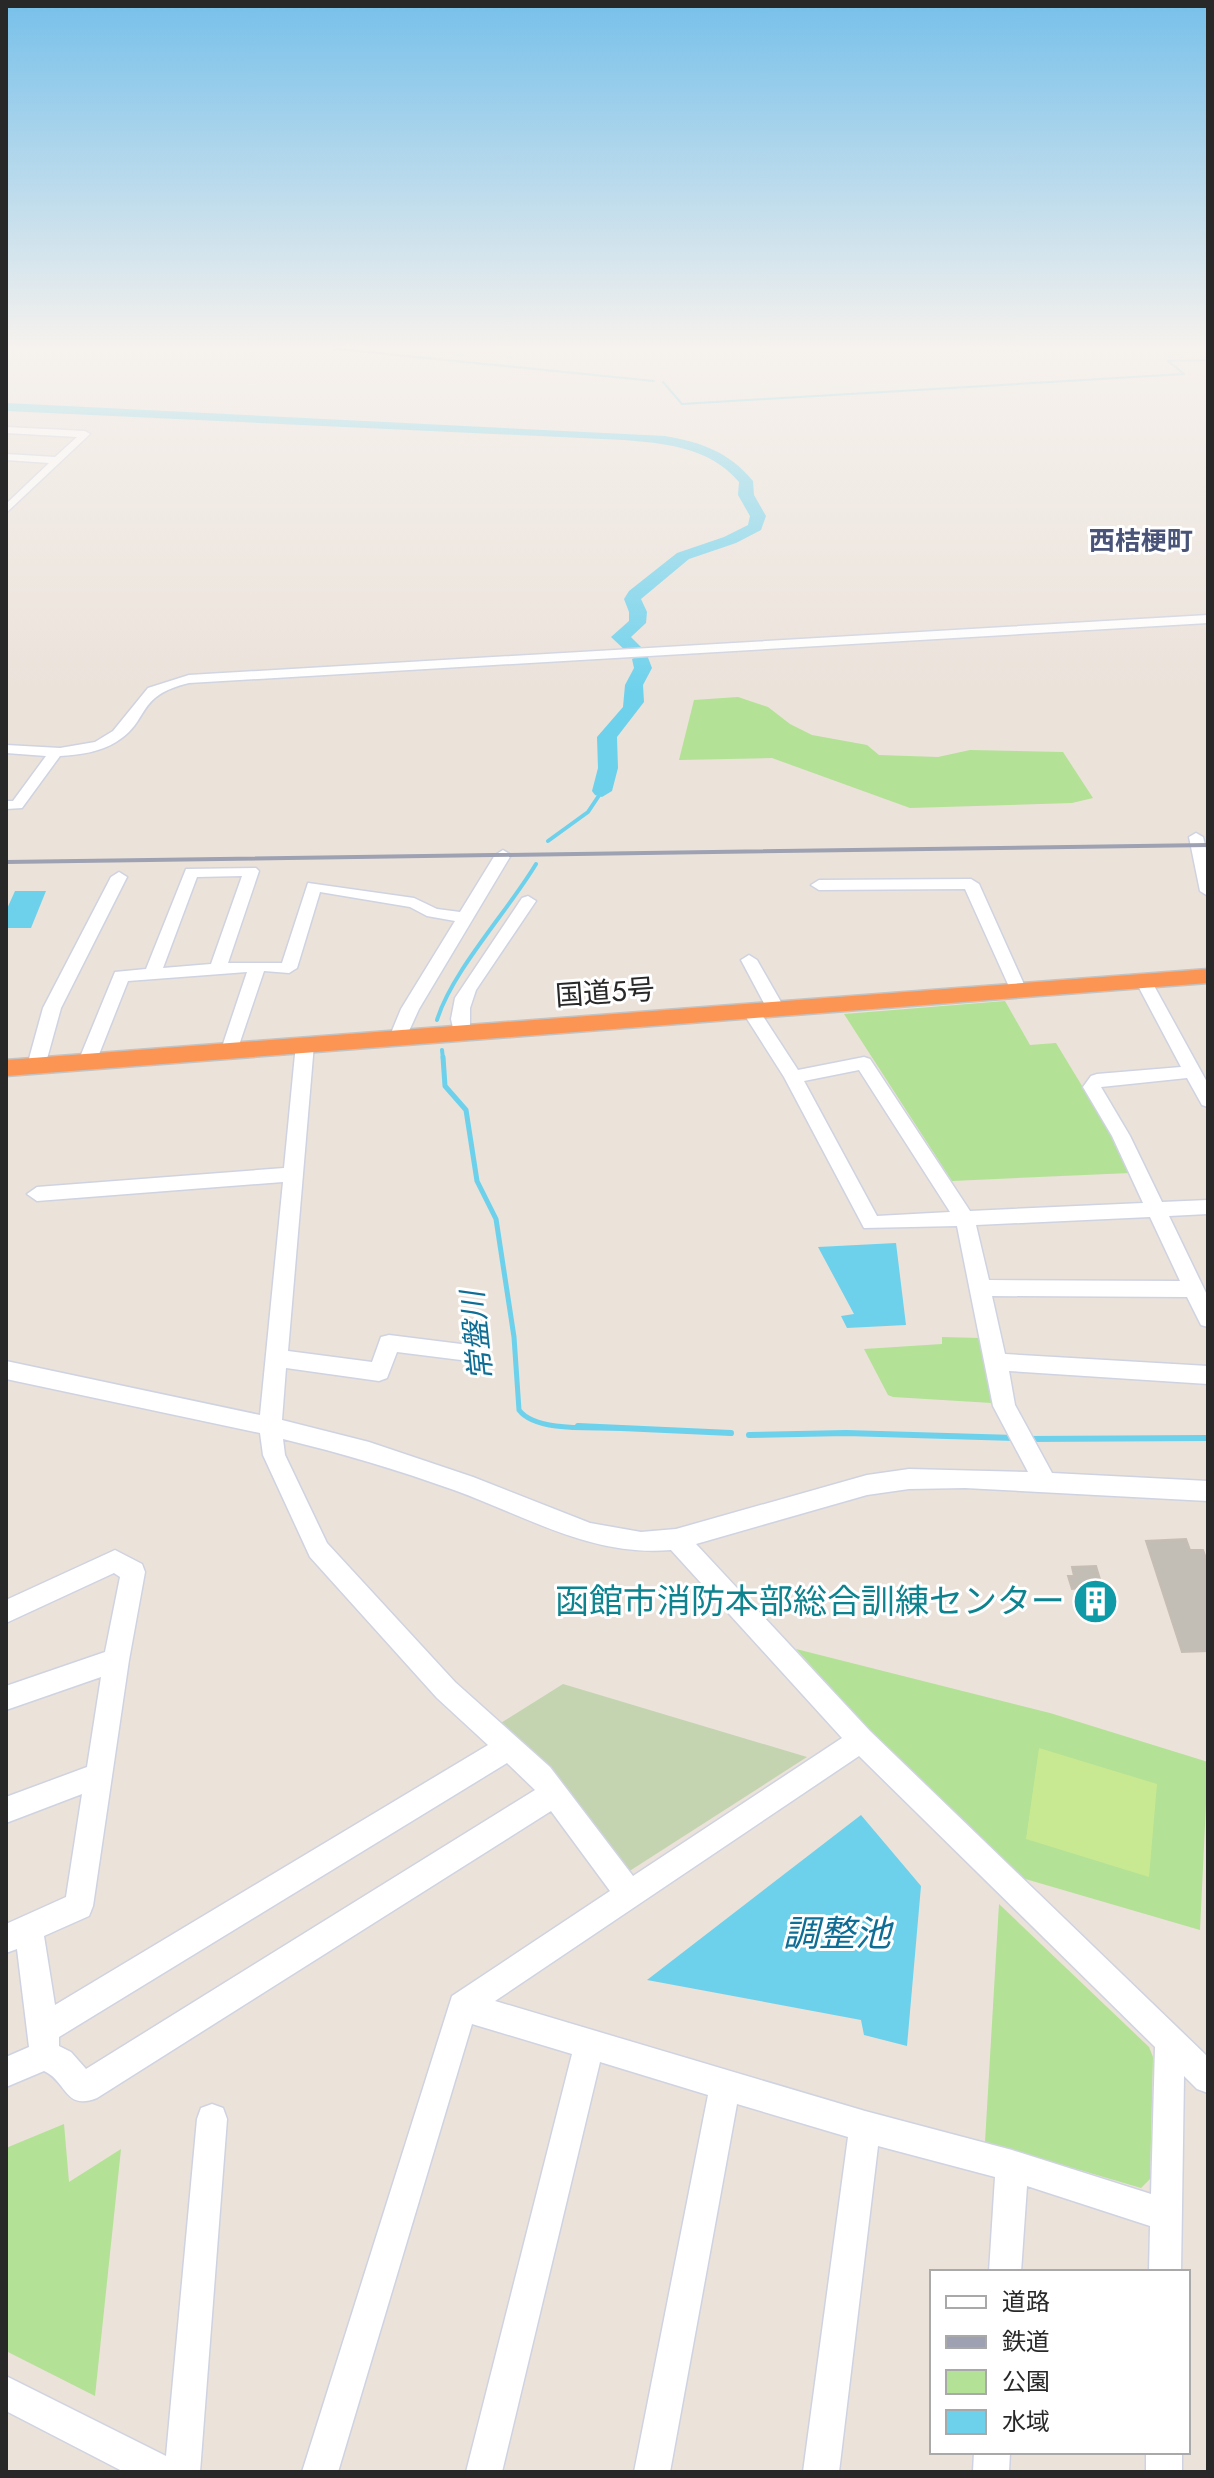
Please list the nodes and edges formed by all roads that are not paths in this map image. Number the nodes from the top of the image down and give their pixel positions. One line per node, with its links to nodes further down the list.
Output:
1 (55, 463): 2 (street)
2 (6, 510)
3 (1208, 619): 5 (street)
4 (6, 749): 5 (street)
5 (56, 752): 6 (street)
6 (6, 805)
7 (1196, 837): 11 (street)
8 (503, 855): 13 (street)
9 (119, 877): 27 (street)
10 (819, 885): 20 (street)
11 (1208, 891)
12 (528, 901): 22 (street)
13 (467, 918): 15 (street); 23 (street)
14 (749, 960): 21 (street)
15 (257, 966): 16 (street); 25 (street)
16 (218, 968): 17 (street); 17 (street)
17 (152, 974): 26 (street)
18 (1208, 976): 19 (highway, 国道5号)
19 (1144, 982): 20 (highway, 国道5号); 29 (street)
20 (1019, 991): 21 (highway, 国道5号)
21 (763, 1010): 22 (highway, 国道5号); 30 (street)
22 (461, 1033): 23 (highway, 国道5号)
23 (398, 1038): 24 (highway, 国道5号)
24 (305, 1044): 25 (highway, 国道5号); 32 (street)
25 (230, 1050): 26 (highway, 国道5号)
26 (87, 1062): 27 (highway, 国道5号)
27 (36, 1066): 28 (highway, 国道5号)
28 (6, 1068)
29 (1193, 1072): 31 (street); 35 (street)
30 (793, 1077): 36 (street); 36 (street)
31 (1208, 1101)
32 (294, 1174): 33 (street); 41 (street)
33 (37, 1194)
34 (1208, 1207): 35 (street)
35 (1158, 1210): 36 (street); 38 (street)
36 (965, 1219): 37 (street)
37 (981, 1288): 38 (street); 42 (street)
38 (1194, 1289): 39 (street)
39 (1208, 1319)
40 (477, 1354): 41 (street)
41 (278, 1358): 45 (street)
42 (996, 1362): 44 (street); 46 (street)
43 (6, 1370): 45 (street)
44 (1208, 1375)
45 (270, 1427): 49 (street); 54 (street)
46 (1042, 1477): 47 (street); 48 (street); 49 (street)
47 (1208, 1480)
48 (1208, 1491)
49 (676, 1539): 53 (street)
50 (6, 1612): 51 (street)
51 (116, 1660): 52 (street); 55 (street)
52 (6, 1698)
53 (861, 1740): 58 (street); 61 (street)
54 (508, 1748): 56 (street); 62 (street)
55 (99, 1775): 57 (street); 59 (street)
56 (554, 1794): 58 (street); 62 (street)
57 (6, 1810)
58 (629, 1894): 60 (street)
59 (17, 1935): 62 (street)
60 (462, 2006): 63 (street); 76 (street)
61 (1170, 2039): 65 (street); 70 (street)
62 (44, 2042): 64 (street)
63 (589, 2045): 66 (street); 77 (street)
64 (6, 2072)
65 (1208, 2078)
66 (725, 2086): 68 (street); 78 (street)
67 (212, 2119): 75 (street)
68 (865, 2127): 69 (street); 79 (street)
69 (1012, 2166): 70 (street); 71 (street)
70 (1166, 2215): 72 (street)
71 (1005, 2270)
72 (1165, 2270)
73 (6, 2393): 74 (street)
74 (161, 2472)
75 (182, 2472)
76 (320, 2472)
77 (484, 2472)
78 (652, 2472)
79 (821, 2472)

